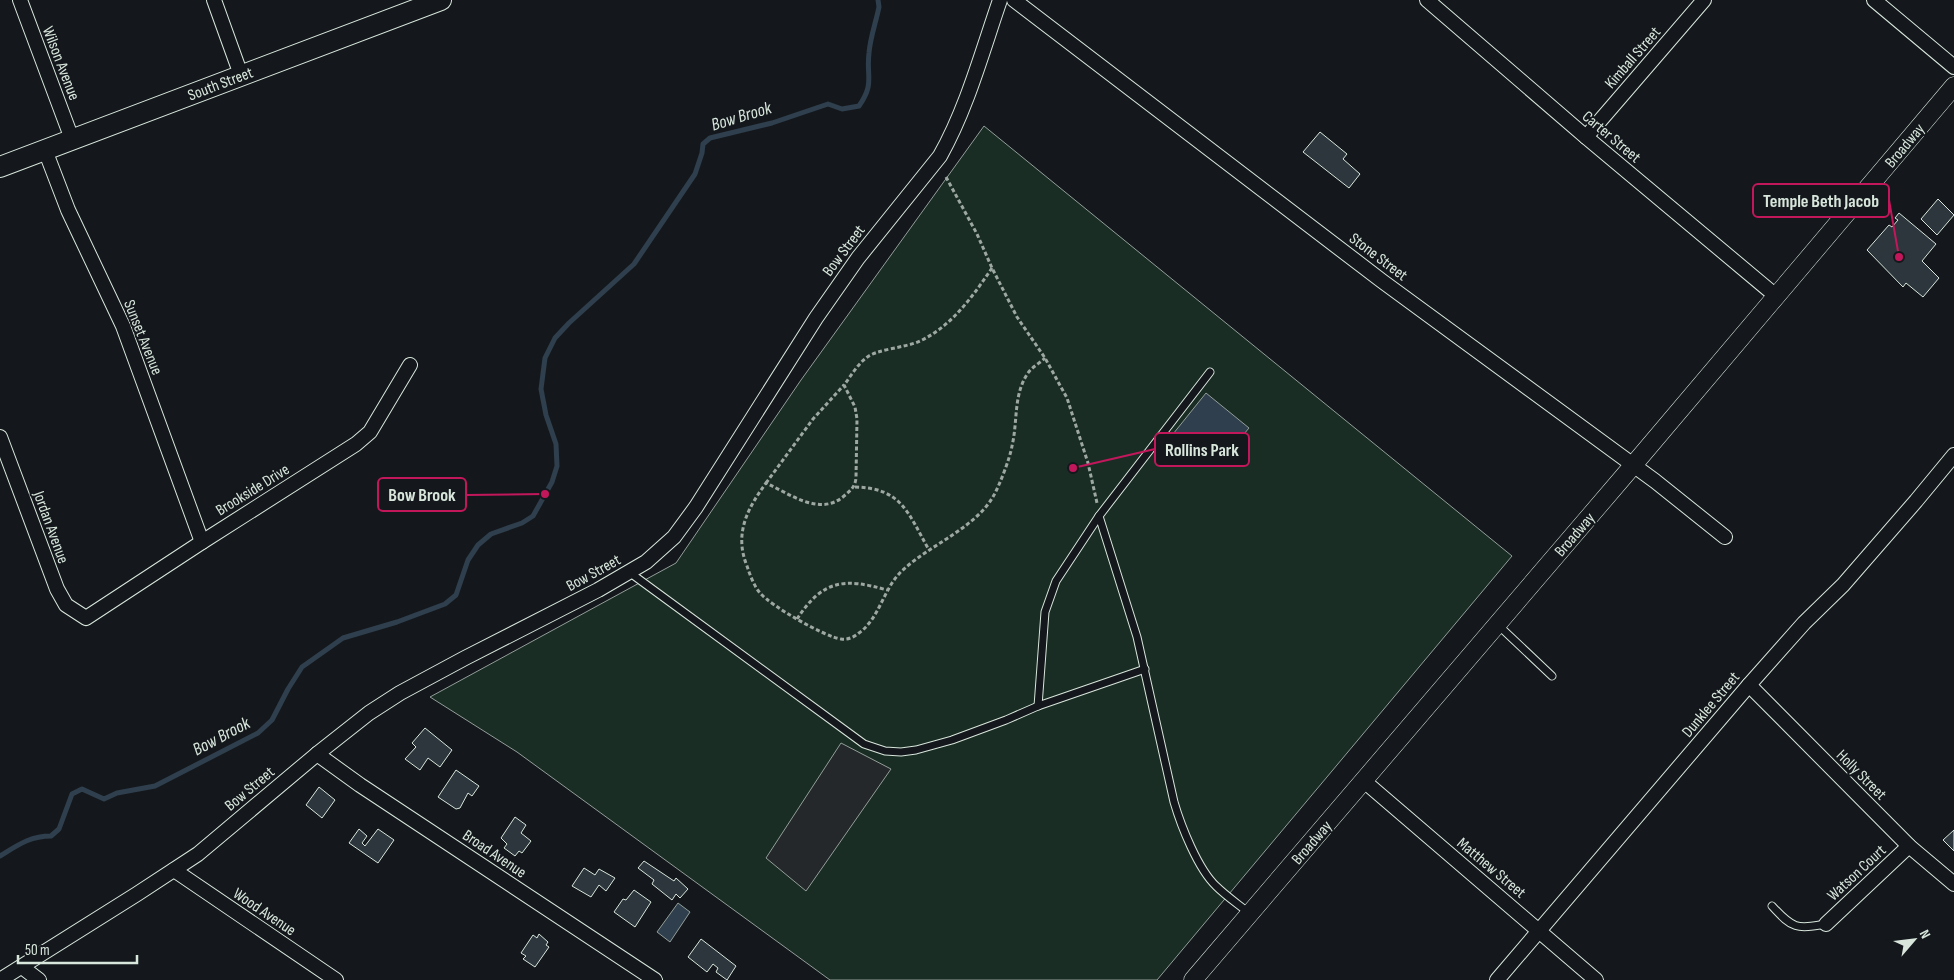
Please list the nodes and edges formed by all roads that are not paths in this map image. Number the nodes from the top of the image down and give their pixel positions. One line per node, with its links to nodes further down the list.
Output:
1 (20, 0): 14 (street, Wilson Avenue)
2 (214, 0): 11 (street)
3 (441, 0): 9 (main road, South Street)
4 (1000, 0): 26 (street, Bow Street)
5 (1014, 0): 22 (street, Stone Street)
6 (1427, 0): 13 (street, Carter Street)
7 (1704, 0): 13 (street, Kimball Street)
8 (1874, 0): 10 (street)
9 (410, 5): 11 (main road, South Street)
10 (1954, 67)
11 (241, 75): 14 (main road, South Street)
12 (1954, 86): 17 (street, Broadway)
13 (1586, 137): 17 (street, Carter Street)
14 (72, 139): 15 (main road, South Street)
15 (45, 150): 16 (main road, South Street); 25 (street, Sunset Avenue)
16 (0, 167)
17 (1776, 296): 22 (street, Broadway)
18 (410, 365): 25 (street, Brookside Drive)
19 (1210, 372): 23 (lane)
20 (0, 437): 27 (street, Jordan Avenue)
21 (1954, 455): 31 (street, Dunklee Street)
22 (1633, 466): 24 (street, Stone Street); 28 (street, Broadway)
23 (1100, 516): 29 (lane); 32 (lane)
24 (1725, 537)
25 (202, 542): 27 (street, Brookside Drive)
26 (629, 572): 32 (lane); 33 (street, Bow Street)
27 (86, 618)
28 (1497, 624): 30 (lane); 34 (street, Broadway)
29 (1145, 669): 32 (lane); 39 (lane)
30 (1552, 676)
31 (1749, 685): 35 (street, Holly Street); 41 (street, Dunklee Street)
32 (1038, 706)
33 (317, 754): 36 (street, Bow Street); 46 (street, Broad Avenue)
34 (1364, 781): 39 (street, Broadway); 41 (street, Matthew Street)
35 (1909, 846): 37 (street, Holly Street); 40 (street, Watson Court)
36 (174, 870): 42 (street, Bow Street); 45 (street, Wood Avenue)
37 (1954, 884)
38 (1772, 906): 40 (lane)
39 (1250, 914): 47 (street, Broadway)
40 (1826, 924)
41 (1539, 930): 48 (street, Dunklee Street); 49 (street, Matthew Street)
42 (22, 967): 43 (street, Bow Street); 44 (street)
43 (0, 980)
44 (39, 980)
45 (336, 980)
46 (655, 980)
47 (1193, 980)
48 (1497, 980)
49 (1596, 980)

